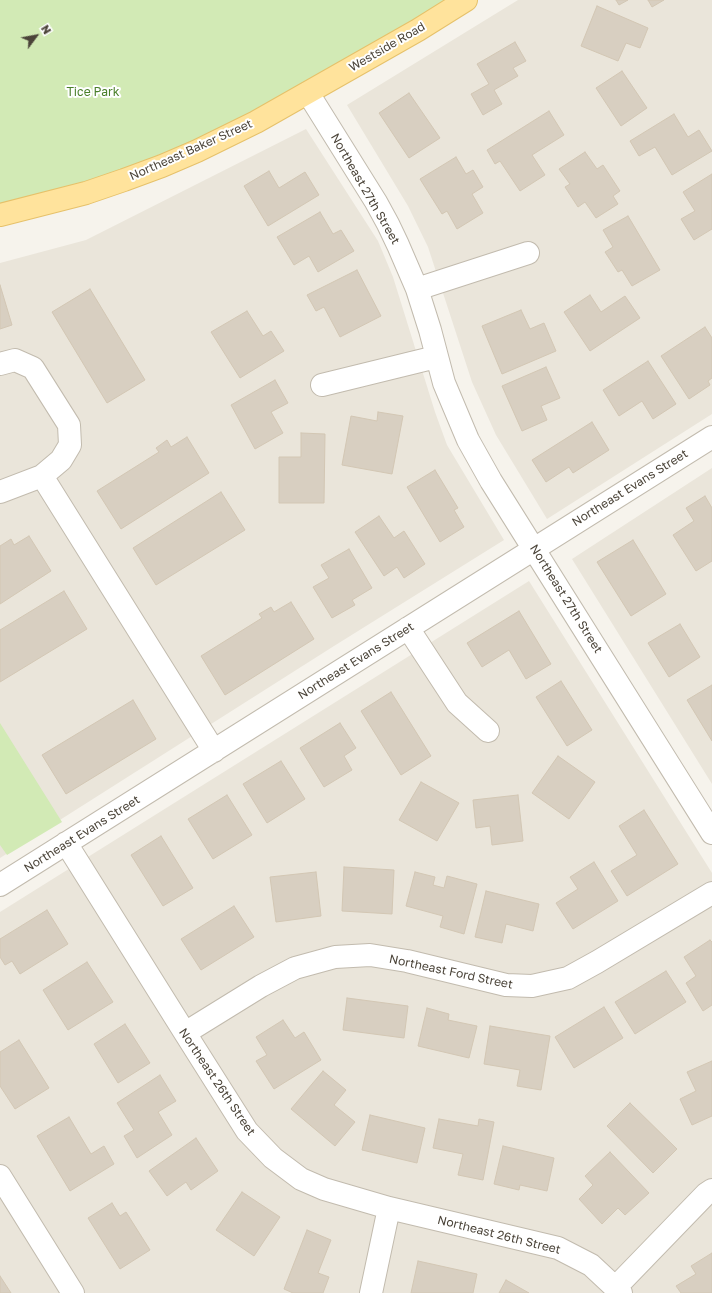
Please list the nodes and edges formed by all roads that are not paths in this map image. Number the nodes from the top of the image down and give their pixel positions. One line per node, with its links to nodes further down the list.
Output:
1 (466, 0): 2 (main road, Westside Road)
2 (308, 93): 3 (main road, Northeast Baker Street); 5 (street, Northeast 27th Street)
3 (0, 215)
4 (528, 253): 5 (street)
5 (416, 289): 6 (street, Northeast 27th Street)
6 (436, 357): 8 (street); 12 (street, Northeast 27th Street)
7 (0, 364): 10 (street)
8 (322, 384)
9 (712, 437): 12 (street, Northeast Evans Street)
10 (42, 476): 11 (street); 15 (street)
11 (0, 492)
12 (534, 549): 13 (street, Northeast Evans Street); 16 (street, Northeast 27th Street)
13 (408, 628): 14 (street); 15 (street, Northeast Evans Street)
14 (488, 731)
15 (214, 751): 17 (street, Northeast Evans Street)
16 (712, 833)
17 (66, 843): 18 (street, Northeast Evans Street); 20 (street, Northeast 26th Street)
18 (0, 885)
19 (712, 892): 20 (street, Northeast Ford Street)
20 (185, 1033): 23 (street, Northeast 26th Street)
21 (0, 1176): 25 (street)
22 (712, 1190): 24 (street)
23 (389, 1208): 24 (street, Northeast 26th Street); 26 (street)
24 (619, 1290)
25 (73, 1293)
26 (371, 1293)

